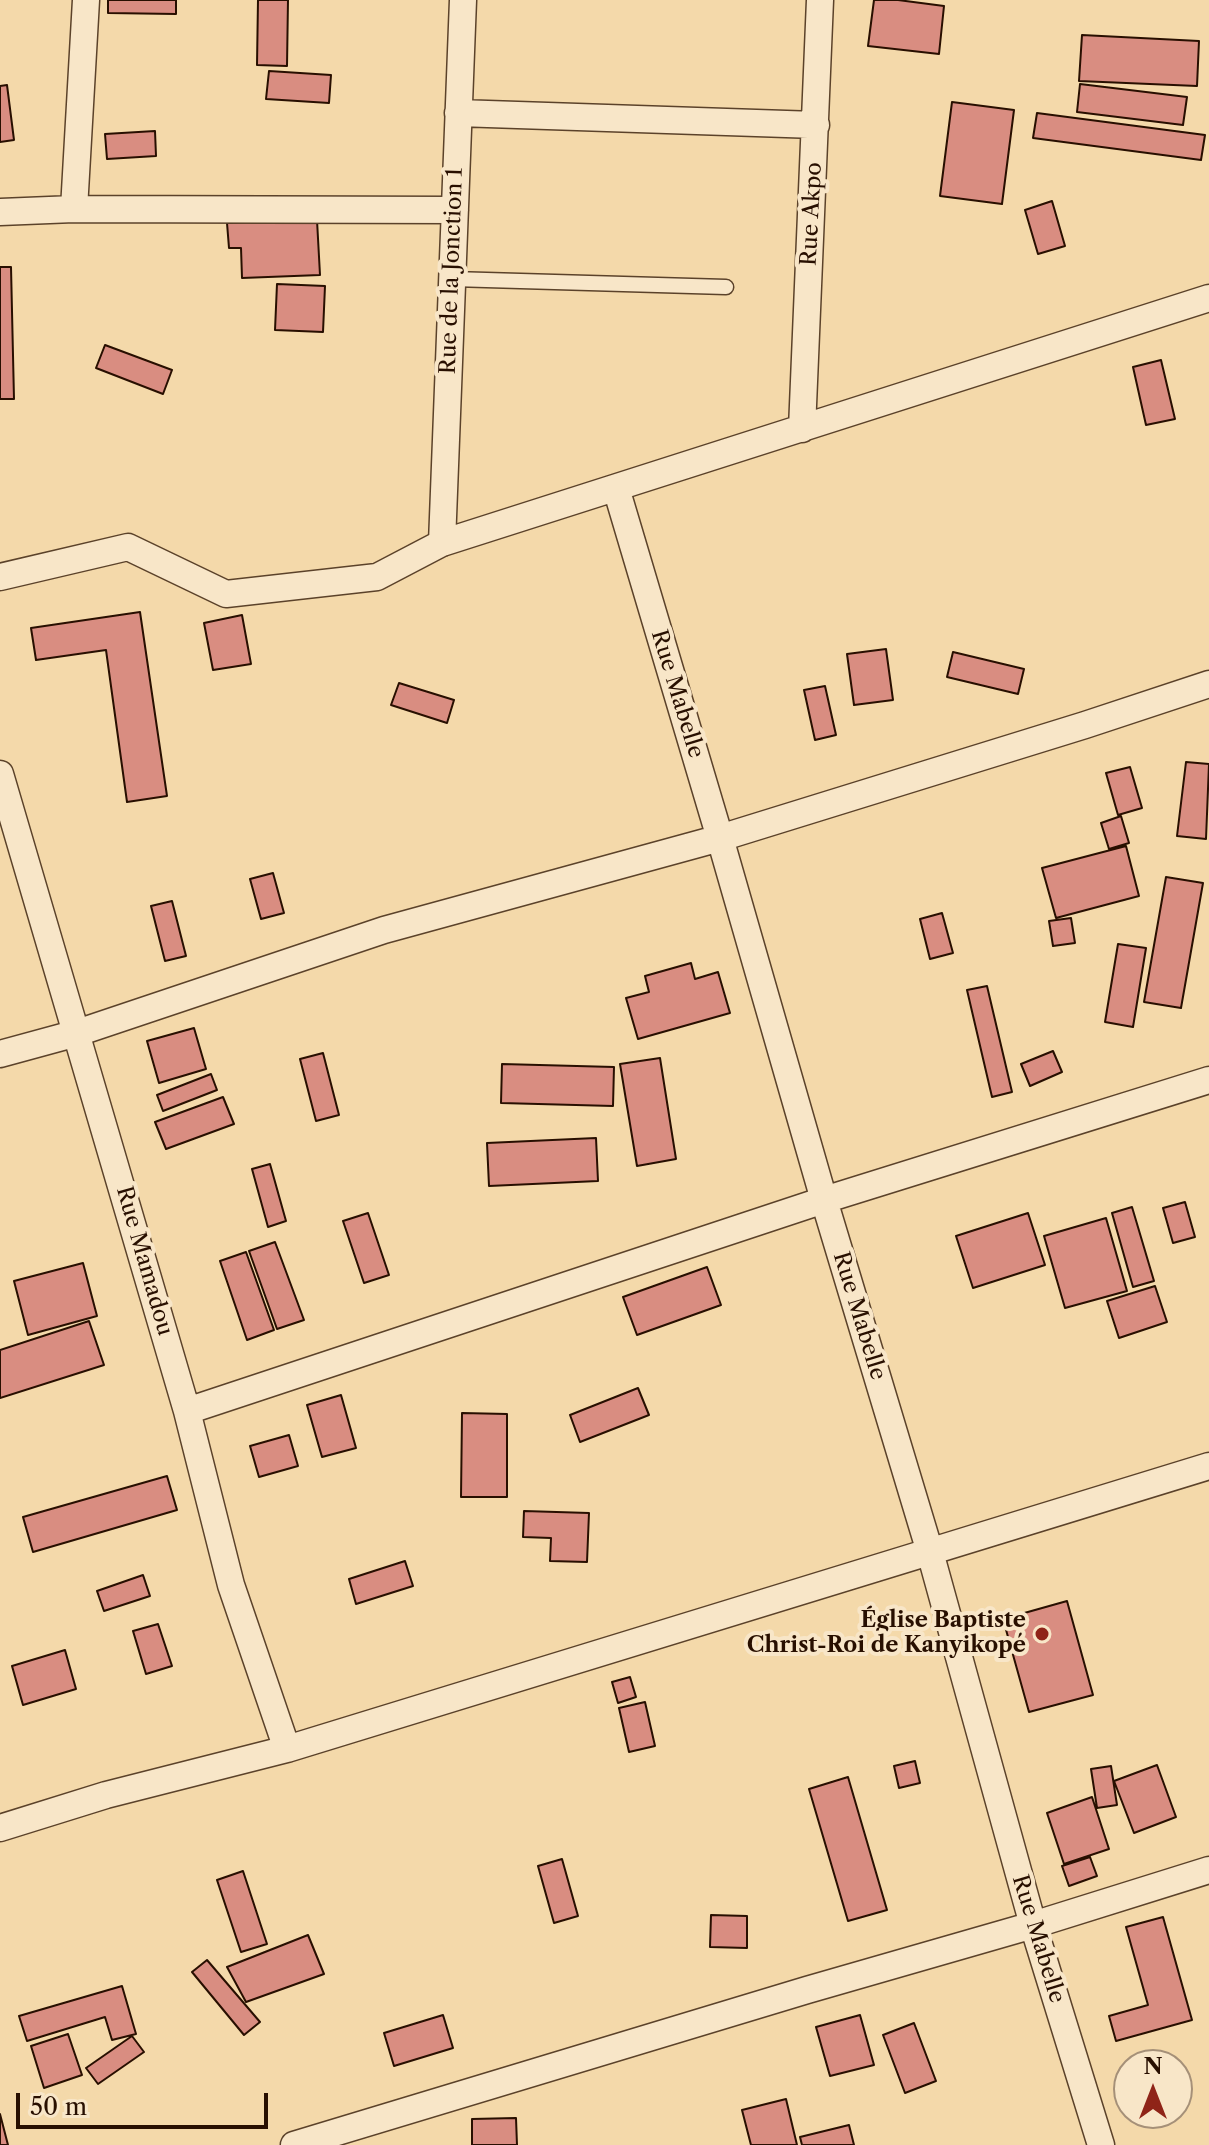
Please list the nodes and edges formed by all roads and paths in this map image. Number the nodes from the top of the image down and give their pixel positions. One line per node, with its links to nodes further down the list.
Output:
1 (86, 0): 6 (street)
2 (463, 0): 4 (street, Rue de la Jonction 1)
3 (820, 0): 5 (street, Rue Akpo)
4 (458, 113): 5 (street); 7 (street, Rue de la Jonction 1)
5 (816, 125): 12 (street, Rue Akpo)
6 (74, 209): 7 (street); 8 (street)
7 (455, 210): 9 (street, Rue de la Jonction 1)
8 (0, 212)
9 (452, 279): 10 (lane); 14 (street, Rue de la Jonction 1)
10 (726, 287)
11 (1209, 298): 12 (street)
12 (802, 429): 13 (street)
13 (616, 488): 14 (street); 18 (street, Rue Mabelle)
14 (442, 543): 15 (street)
15 (0, 577)
16 (1209, 684): 18 (street)
17 (0, 774): 19 (street, Rue Mamadou)
18 (720, 838): 19 (street); 22 (street, Rue Mabelle)
19 (77, 1033): 20 (street); 23 (street, Rue Mamadou)
20 (0, 1054)
21 (1209, 1080): 22 (street)
22 (824, 1200): 23 (street); 25 (street, Rue Mabelle)
23 (187, 1411): 26 (street, Rue Mamadou)
24 (1209, 1466): 25 (street)
25 (930, 1552): 26 (street); 29 (street, Rue Mabelle)
26 (287, 1749): 27 (street)
27 (0, 1828)
28 (1209, 1870): 29 (street)
29 (1033, 1925): 30 (street); 31 (street, Rue Mabelle)
30 (294, 2145)
31 (1101, 2145)

